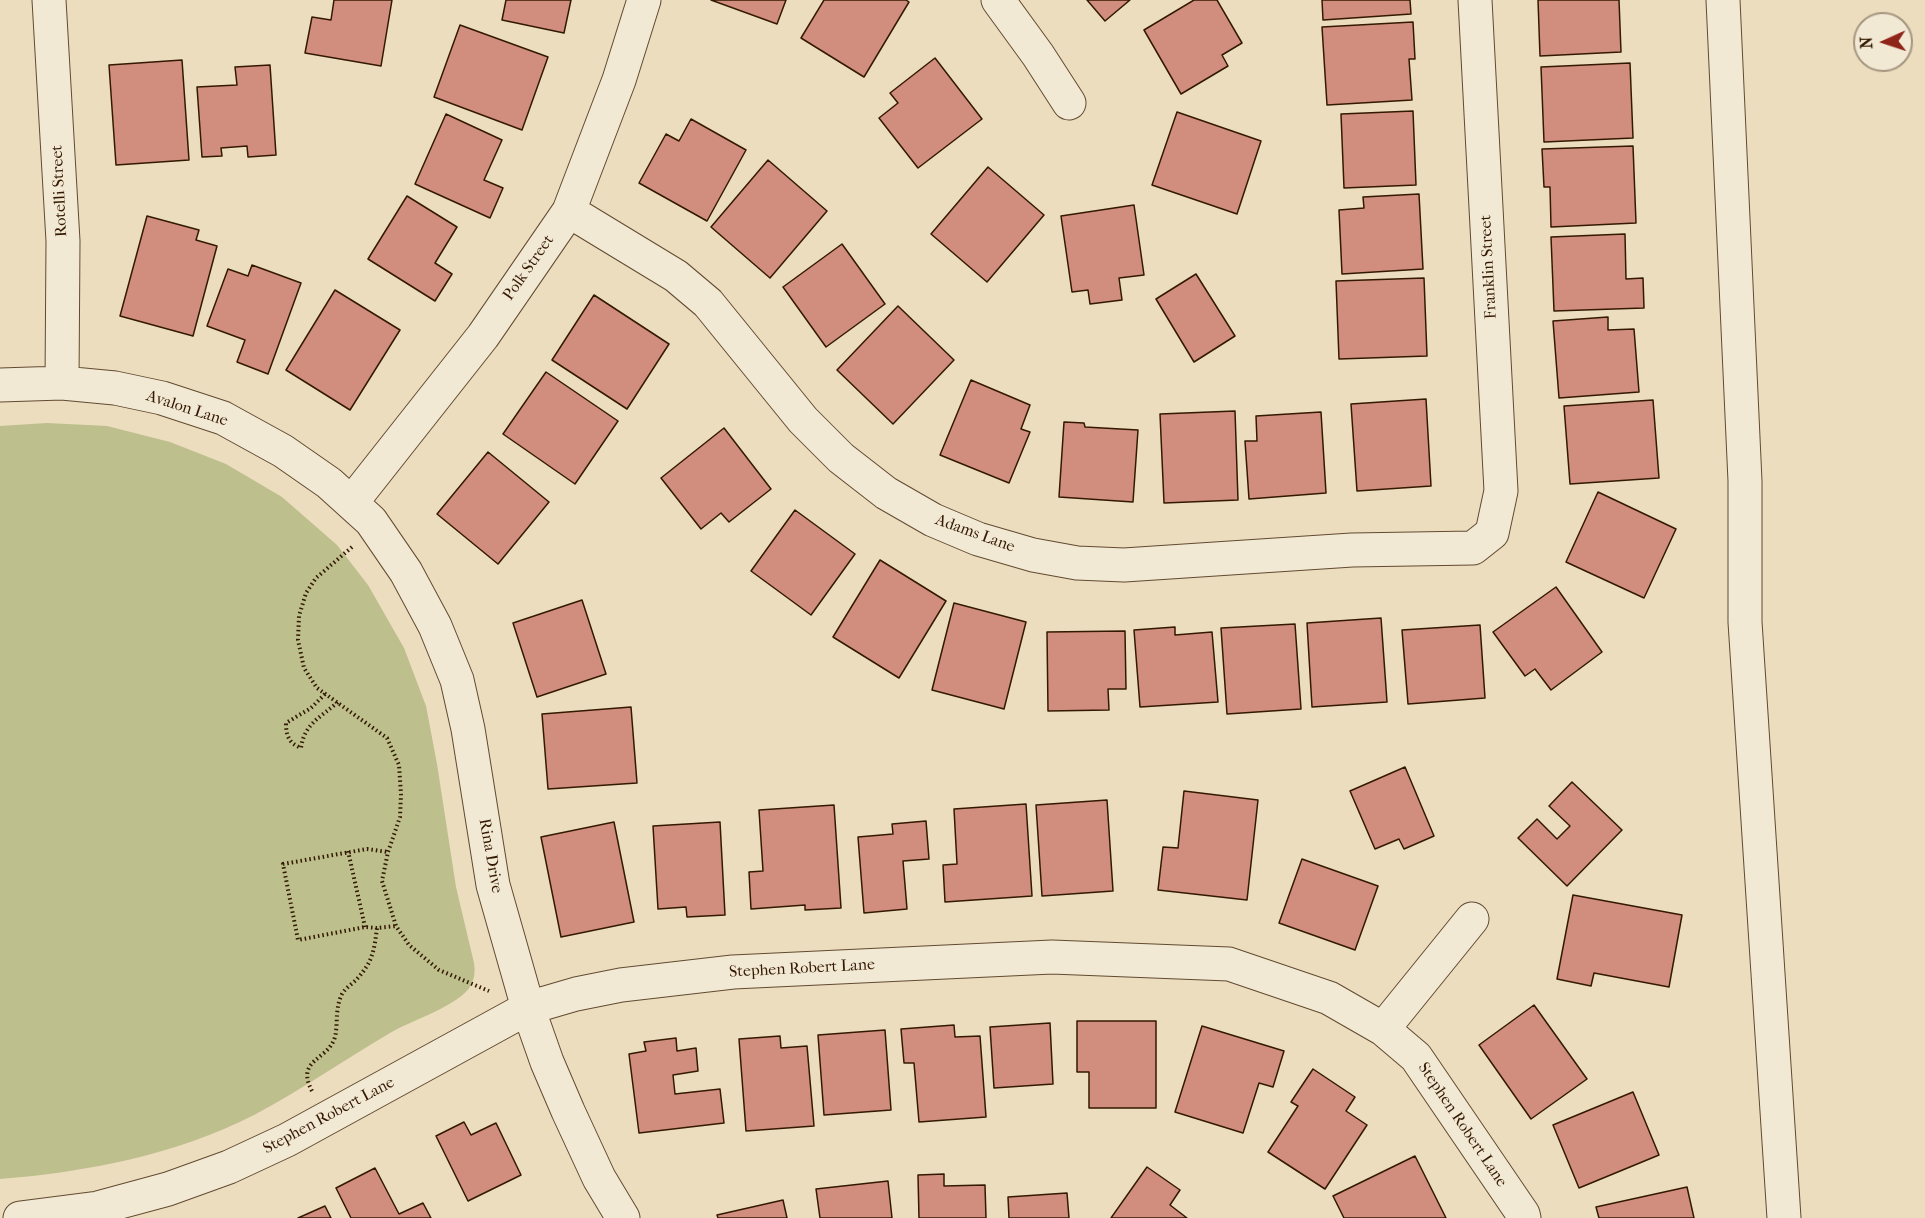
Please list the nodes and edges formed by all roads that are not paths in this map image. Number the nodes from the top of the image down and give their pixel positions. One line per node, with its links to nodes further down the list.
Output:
1 (49, 0): 8 (street, Rotelli Street)
2 (644, 0): 7 (street, Polk Street)
3 (998, 0): 6 (street)
4 (1475, 0): 11 (street, Franklin Street)
5 (1723, 0): 21 (street)
6 (1069, 103)
7 (569, 211): 10 (street, Polk Street); 11 (street, Adams Lane)
8 (62, 383): 9 (street, Avalon Lane); 10 (street, Avalon Lane)
9 (0, 385)
10 (352, 502): 13 (street, Rina Drive)
11 (1492, 533)
12 (1472, 919): 14 (street)
13 (528, 1008): 14 (street, Stephen Robert Lane); 15 (street, Stephen Robert Lane); 19 (street, Rina Drive)
14 (1383, 1029): 20 (street, Stephen Robert Lane)
15 (99, 1213): 18 (street, Stephen Robert Lane)
16 (0, 1218): 17 (street)
17 (7, 1218)
18 (20, 1218)
19 (623, 1218)
20 (1524, 1218)
21 (1784, 1218)

